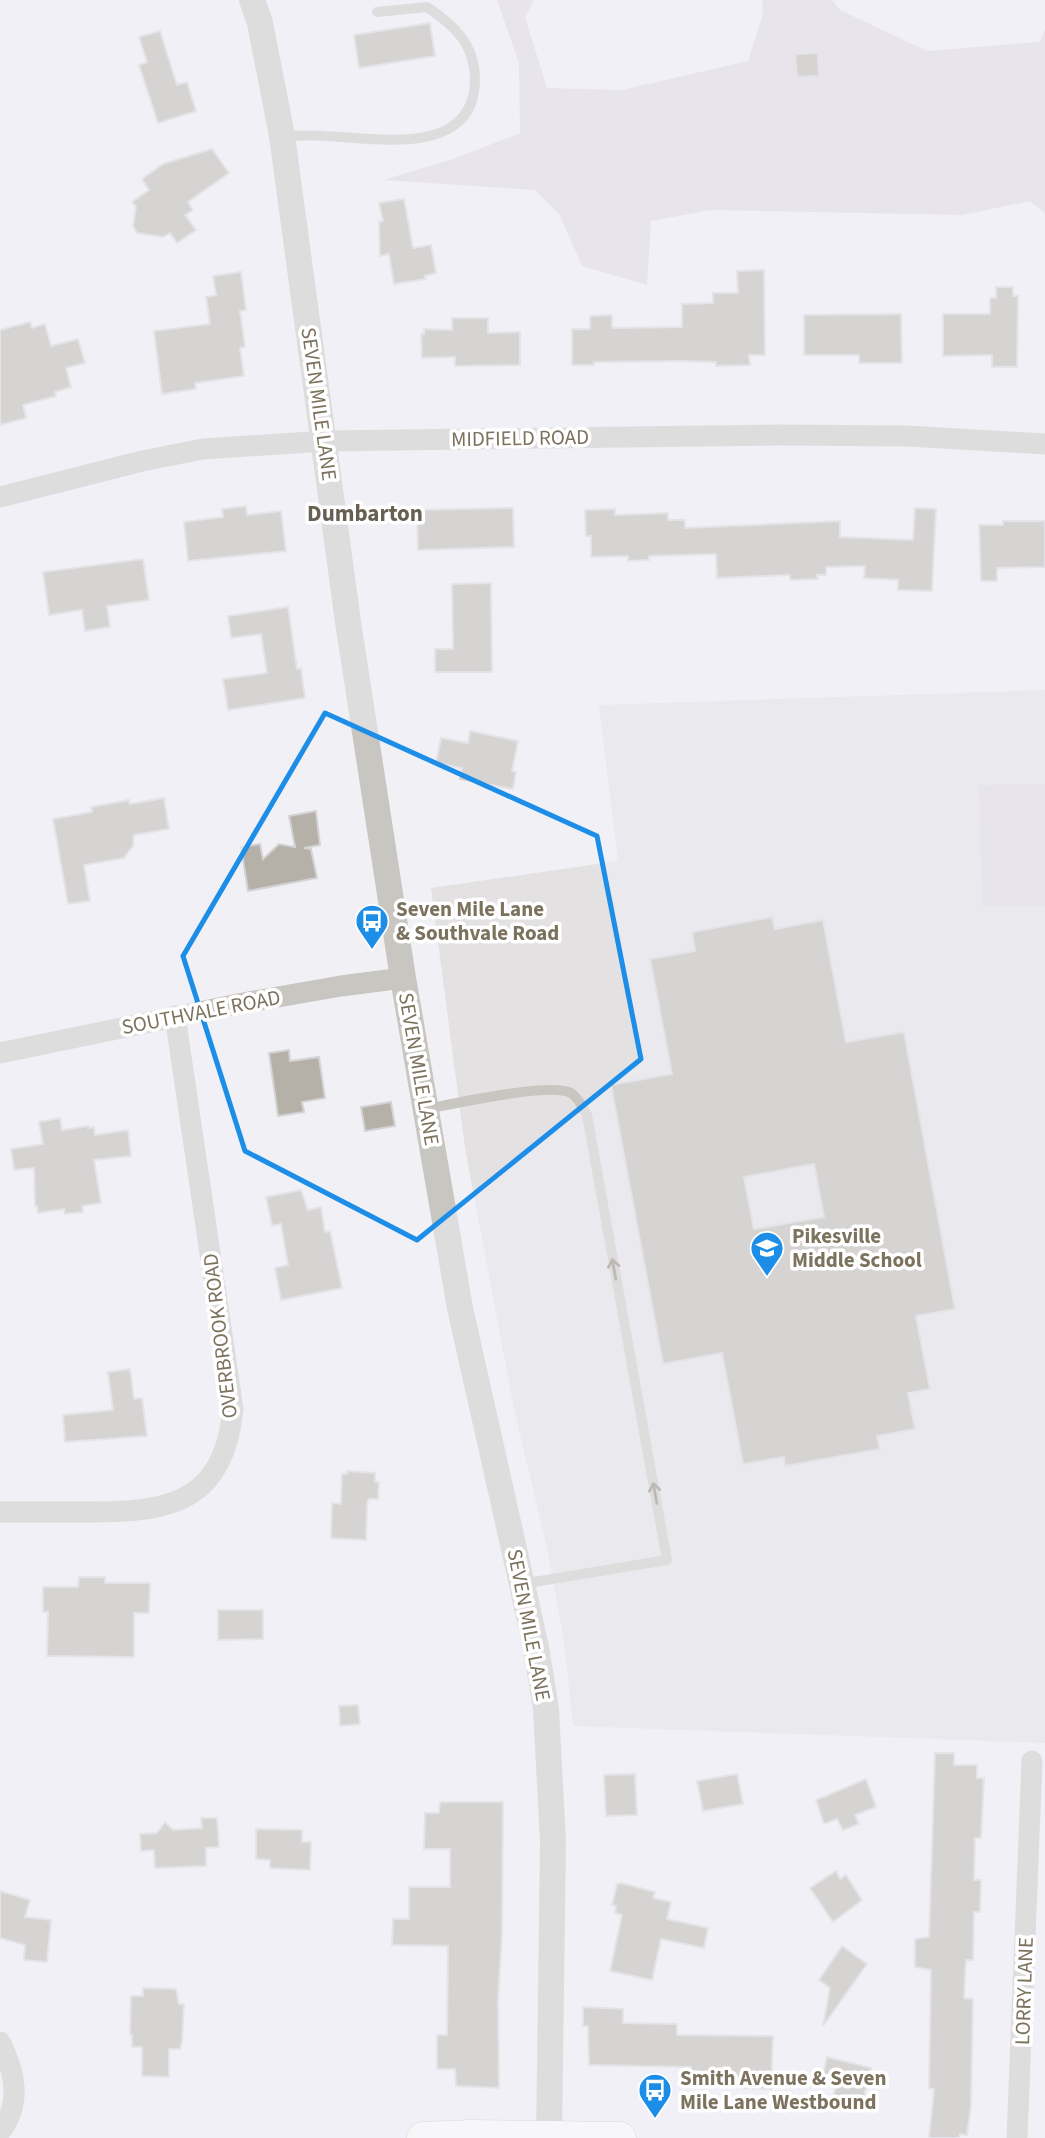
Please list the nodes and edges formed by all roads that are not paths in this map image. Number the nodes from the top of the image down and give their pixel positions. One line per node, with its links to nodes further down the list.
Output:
1 (253, 0): 3 (street, SEVEN MILE LANE)
2 (377, 12): 3 (lane)
3 (282, 136): 4 (street, SEVEN MILE LANE)
4 (325, 441): 5 (street, MIDFIELD ROAD); 6 (street, MIDFIELD ROAD); 7 (street, SEVEN MILE LANE)
5 (1045, 444)
6 (0, 497)
7 (403, 978): 8 (street, SOUTHVALE ROAD); 10 (street, SEVEN MILE LANE)
8 (174, 1016): 9 (street, SOUTHVALE ROAD); 11 (street, OVERBROOK ROAD)
9 (0, 1053)
10 (426, 1109): 12 (street, SEVEN MILE LANE); 12 (lane, one-way to 10)
11 (0, 1512)
12 (522, 1584): 17 (street, SEVEN MILE LANE)
13 (1032, 1761): 14 (street, LORRY LANE)
14 (1036, 1894): 20 (street, LORRY LANE)
15 (0, 2042): 16 (street)
16 (0, 2132)
17 (549, 2137): 18 (main road); 19 (main road)
18 (423, 2138)
19 (620, 2138)
20 (1017, 2138)

